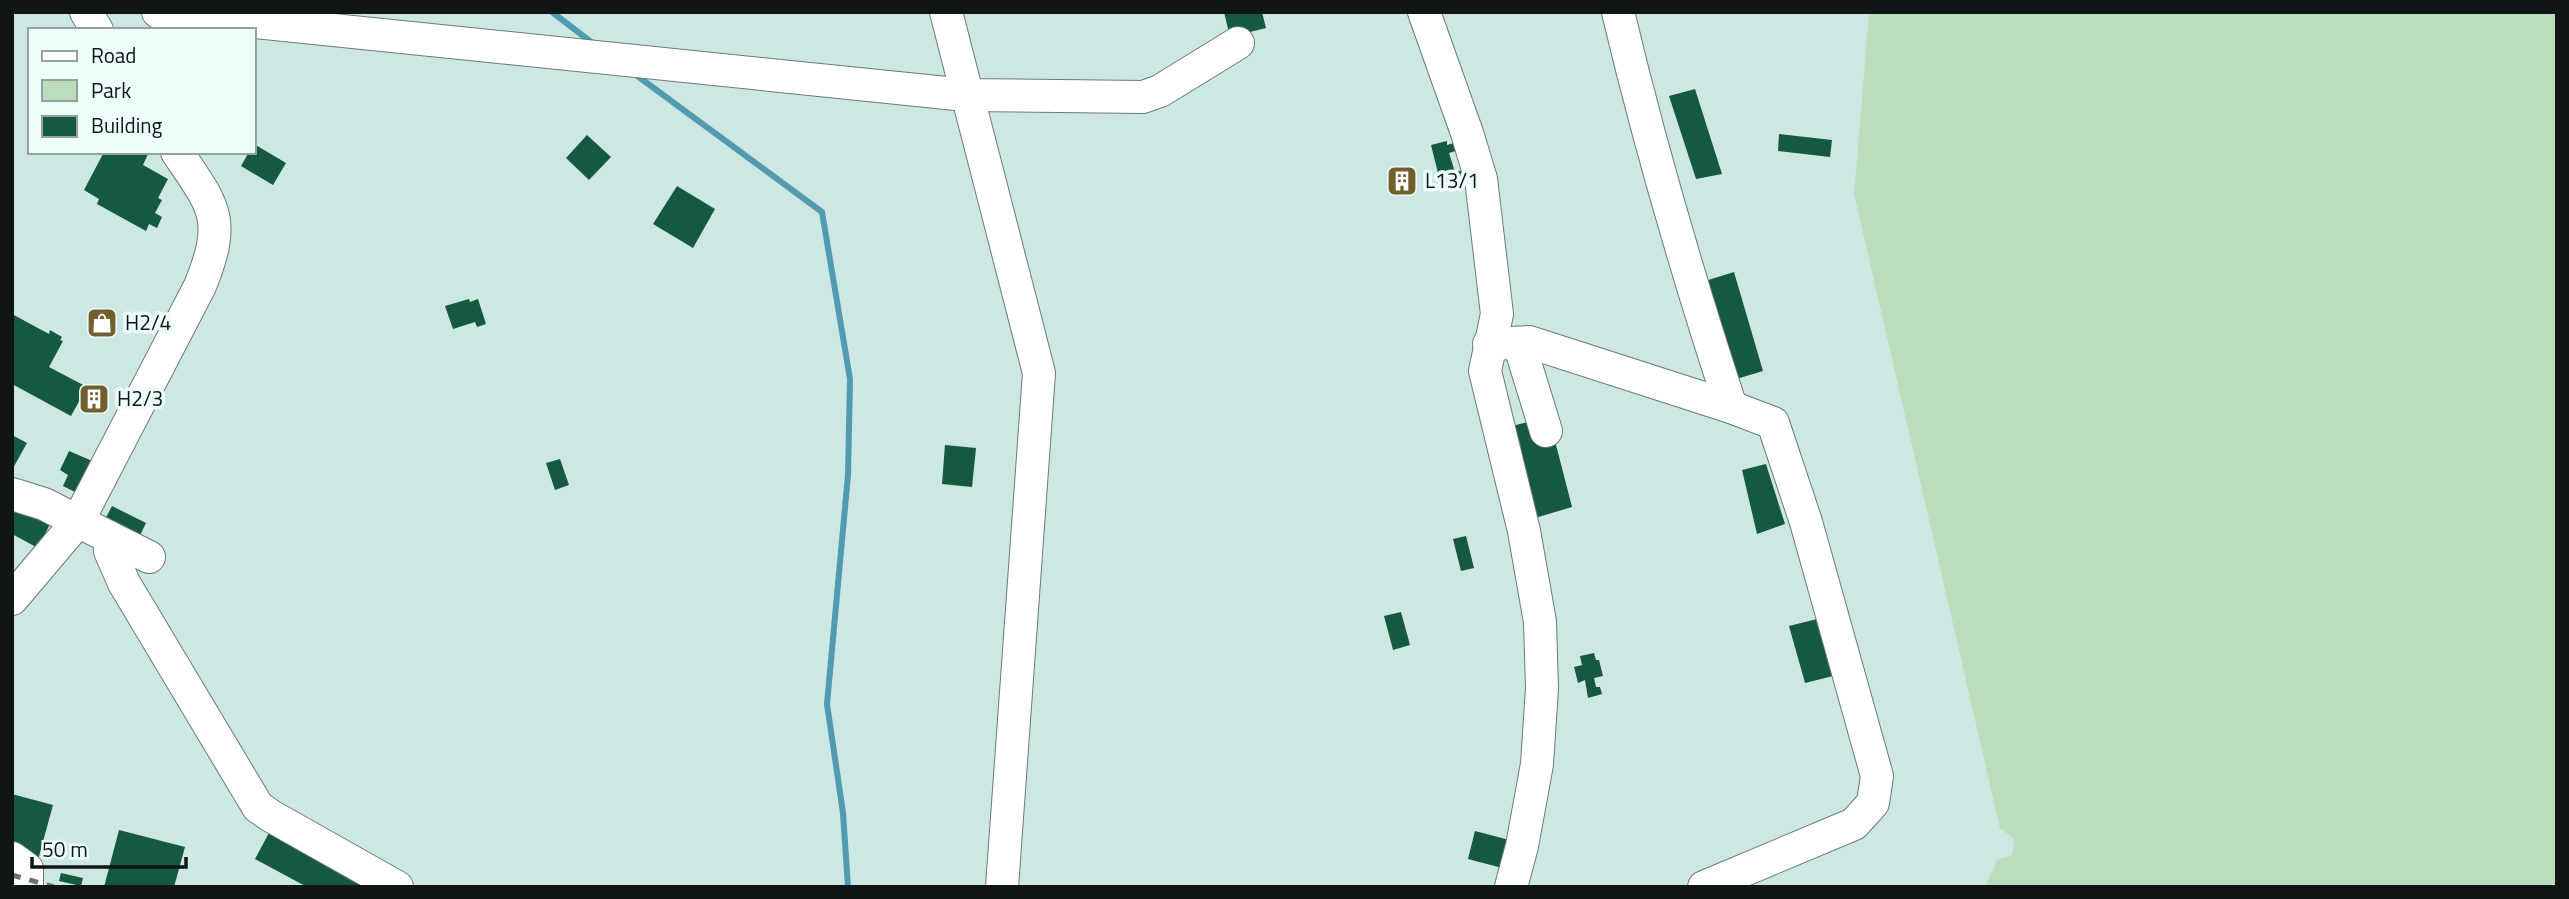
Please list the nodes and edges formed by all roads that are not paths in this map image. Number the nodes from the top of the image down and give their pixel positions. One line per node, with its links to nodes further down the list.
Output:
1 (86, 12): 6 (lane)
2 (158, 12): 8 (lane)
3 (946, 12): 8 (lane)
4 (1424, 12): 10 (lane)
5 (1618, 12): 11 (lane)
6 (96, 28)
7 (1238, 43): 8 (lane)
8 (966, 95): 21 (lane)
9 (178, 154): 14 (lane)
10 (1504, 343): 11 (lane); 12 (lane); 22 (lane)
11 (1731, 407): 23 (lane)
12 (1546, 430)
13 (12, 494): 14 (lane)
14 (78, 521): 15 (lane); 17 (lane)
15 (109, 537): 16 (lane); 20 (lane)
16 (149, 557)
17 (12, 599)
18 (12, 858): 19 (lane)
19 (27, 887)
20 (397, 887)
21 (1002, 887)
22 (1511, 887)
23 (1704, 887)

